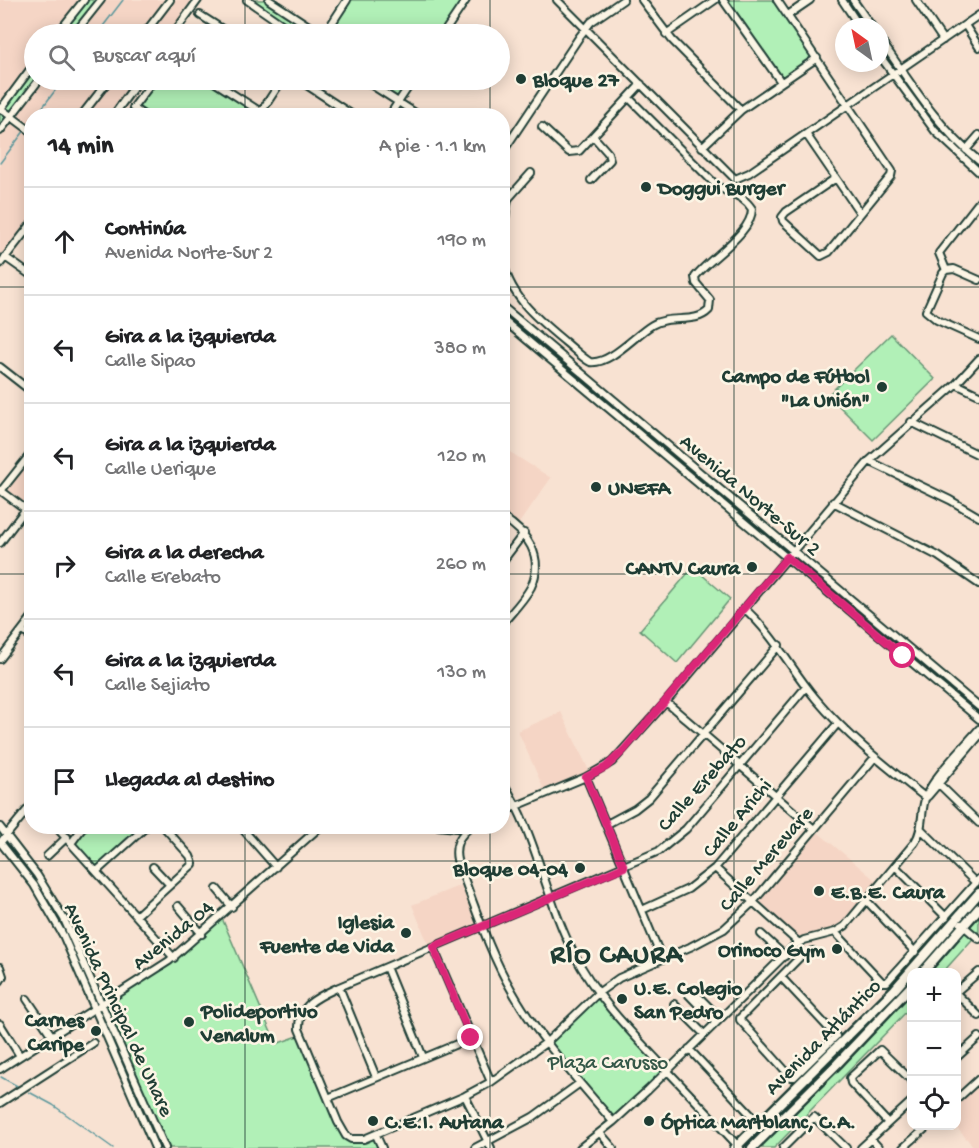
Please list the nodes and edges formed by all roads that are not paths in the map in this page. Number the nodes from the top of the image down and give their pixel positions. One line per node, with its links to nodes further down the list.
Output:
1 (84, 0): 24 (street)
2 (100, 0): 25 (street)
3 (170, 0): 26 (street)
4 (198, 0): 27 (street)
5 (246, 0): 29 (street)
6 (269, 0): 30 (street)
7 (347, 0): 31 (street)
8 (466, 0): 32 (street)
9 (557, 0): 34 (street)
10 (623, 0): 34 (street)
11 (642, 0): 35 (street)
12 (715, 0): 35 (street)
13 (723, 0): 44 (street)
14 (777, 0): 20 (street)
15 (810, 0): 20 (street)
16 (842, 0): 22 (street)
17 (853, 0): 23 (street)
18 (916, 0): 36 (street)
19 (200, 15): 28 (street)
20 (788, 15): 39 (street)
21 (979, 15): 33 (street)
22 (854, 18)
23 (866, 18)
24 (65, 24)
25 (82, 24)
26 (152, 24)
27 (180, 24)
28 (214, 24)
29 (281, 24)
30 (307, 24)
31 (330, 24)
32 (450, 24)
33 (965, 25): 36 (street); 37 (street)
34 (585, 29): 45 (street); 75 (street)
35 (666, 33): 67 (street)
36 (943, 40): 41 (street)
37 (979, 47)
38 (889, 52): 41 (street)
39 (817, 58): 44 (street); 57 (street)
40 (889, 68): 42 (street)
41 (901, 69): 42 (street); 77 (street)
42 (893, 74): 57 (street); 79 (street)
43 (24, 77): 66 (street)
44 (781, 82): 67 (street)
45 (641, 84): 55 (street); 76 (street)
46 (31, 90): 68 (street)
47 (101, 90): 58 (street)
48 (132, 90): 59 (street)
49 (146, 90): 60 (street)
50 (227, 90): 61 (street)
51 (277, 90): 62 (street)
52 (314, 90): 63 (street)
53 (379, 90): 56 (street)
54 (406, 90): 56 (street)
55 (629, 98): 74 (street); 92 (street)
56 (398, 102): 64 (street); 65 (street)
57 (849, 105): 72 (street); 85 (street)
58 (87, 108)
59 (119, 108)
60 (133, 108)
61 (256, 108)
62 (267, 108)
63 (342, 108)
64 (394, 108)
65 (407, 108)
66 (0, 109): 68 (street)
67 (741, 110): 76 (street)
68 (11, 117): 69 (street); 71 (street)
69 (24, 127)
70 (542, 127): 74 (street)
71 (0, 131)
72 (806, 134): 76 (street); 81 (street)
73 (979, 135): 77 (street)
74 (593, 136): 82 (street)
75 (510, 141)
76 (702, 147)
77 (966, 150): 78 (street)
78 (979, 161)
79 (979, 172)
80 (531, 173): 83 (street)
81 (836, 178): 85 (street); 85 (street)
82 (591, 180)
83 (510, 198)
84 (979, 202): 90 (street)
85 (860, 213)
86 (24, 233): 87 (street)
87 (5, 257): 88 (street); 89 (street)
88 (0, 264)
89 (24, 270)
90 (946, 270): 91 (street); 95 (street)
91 (979, 280)
92 (510, 284)
93 (510, 313): 114 (street, Avenida Norte-Sur 2)
94 (510, 326): 115 (street, Avenida Norte-Sur 2)
95 (979, 339)
96 (979, 359): 98 (street)
97 (0, 367): 99 (street)
98 (956, 384): 100 (street); 101 (street)
99 (24, 386)
100 (979, 395)
101 (911, 422): 102 (street); 103 (street)
102 (979, 454)
103 (869, 461): 106 (street); 109 (street)
104 (24, 462): 105 (street)
105 (1, 491): 107 (street)
106 (833, 502): 114 (street); 116 (street)
107 (24, 509)
108 (24, 511): 112 (street)
109 (979, 517)
110 (510, 523): 111 (street)
111 (524, 533): 113 (street); 118 (street)
112 (0, 543)
113 (510, 551)
114 (792, 551): 115 (street); 125 (street, Avenida Norte-Sur 2)
115 (787, 557): 117 (street); 126 (street, Avenida Norte-Sur 2)
116 (979, 584)
117 (744, 608): 121 (street); 124 (street)
118 (510, 614)
119 (24, 627): 120 (street)
120 (22, 630): 122 (street)
121 (778, 645): 123 (street); 129 (street)
122 (0, 658)
123 (806, 687): 127 (street); 132 (street, Calle Erebato)
124 (666, 702): 129 (street); 133 (street)
125 (979, 707)
126 (979, 719)
127 (838, 723): 131 (street); 136 (street, Calle Arichi)
128 (979, 729): 137 (street)
129 (703, 734): 132 (street); 142 (street)
130 (979, 736): 134 (street)
131 (875, 757): 137 (street); 144 (street, Calle Merevare)
132 (739, 766): 136 (street); 159 (street, Calle Erebato)
133 (586, 777): 138 (street); 142 (street)
134 (939, 784): 137 (street); 141 (street)
135 (510, 794): 138 (street)
136 (775, 796): 144 (street); 161 (street, Calle Arichi)
137 (926, 798): 145 (street)
138 (517, 806): 139 (street); 167 (street)
139 (510, 809)
140 (24, 813): 146 (street)
141 (979, 823)
142 (606, 824): 159 (street)
143 (0, 827): 146 (street, Avenida Principal de Unare)
144 (814, 829): 169 (street, Calle Merevare)
145 (921, 830): 160 (street); 163 (street)
146 (6, 834): 155 (street); 203 (street, Avenida Principal de Unare)
147 (63, 834): 154 (street)
148 (75, 834): 154 (street)
149 (138, 834): 162 (street)
150 (172, 834): 164 (street)
151 (247, 834): 158 (street)
152 (312, 834): 158 (street, Avenida 04)
153 (463, 834): 177 (street)
154 (69, 840): 156 (street); 162 (street)
155 (0, 842): 205 (street, Avenida Principal de Unare)
156 (47, 856)
157 (153, 867): 164 (street)
158 (276, 867): 171 (street, Avenida 04)
159 (624, 867): 167 (street, Calle Erebato); 173 (street)
160 (896, 867): 168 (street); 175 (street)
161 (715, 868): 169 (street); 173 (street, Calle Arichi)
162 (97, 871): 174 (street)
163 (977, 881): 175 (street)
164 (170, 885): 174 (street)
165 (217, 889): 171 (street)
166 (979, 893): 176 (main road, Avenida Atlántico)
167 (551, 898): 177 (street, Calle Erebato); 200 (street)
168 (867, 901): 178 (street); 185 (street)
169 (753, 902): 182 (street); 188 (street, Calle Merevare)
170 (178, 906): 179 (street)
171 (232, 907): 179 (street, Avenida 04)
172 (979, 908): 176 (main road, Avenida Atlántico)
173 (642, 910): 188 (street)
174 (137, 915): 187 (street)
175 (946, 917): 185 (street)
176 (960, 923): 181 (street); 192 (main road, Avenida Atlántico); 239 (main road, Avenida Atlántico)
177 (483, 926): 183 (street, Calle Erebato); 213 (street)
178 (835, 933): 182 (street); 185 (street)
179 (202, 934): 187 (street, Avenida 04)
180 (761, 934): 186 (street)
181 (979, 939)
182 (799, 943): 186 (street)
183 (433, 947): 191 (street, Calle Erebato); 212 (street)
184 (813, 951): 194 (street)
185 (915, 952)
186 (785, 956): 189 (street)
187 (174, 958): 203 (street, Avenida 04)
188 (662, 959): 200 (street, Calle Merevare)
189 (775, 965): 194 (street); 207 (street)
190 (0, 967): 195 (street)
191 (386, 967): 196 (street, Calle Erebato); 218 (street)
192 (926, 968)
193 (979, 972): 197 (street)
194 (783, 975): 194 (street)
195 (0, 981)
196 (339, 987): 221 (street); 228 (street, Calle Erebato)
197 (961, 989)
198 (907, 991): 246 (main road, Avenida Atlántico)
199 (691, 992): 207 (street)
200 (598, 993): 213 (street, Calle Merevare); 220 (street)
201 (961, 997): 206 (street)
202 (27, 999): 210 (street)
203 (102, 1004): 205 (street, Avenida 04); 241 (street, Avenida Principal de Unare)
204 (674, 1004): 209 (street)
205 (94, 1009): 210 (street, Avenida 04); 240 (street, Avenida Principal de Unare)
206 (979, 1016)
207 (718, 1020): 209 (street)
208 (0, 1024): 217 (street)
209 (704, 1034): 215 (street)
210 (51, 1036): 217 (street, Avenida 04)
211 (979, 1036): 216 (street)
212 (471, 1038): 218 (street); 224 (street)
213 (547, 1042): 224 (street, Calle Merevare); 225 (street)
214 (93, 1043): 229 (street)
215 (689, 1049): 220 (street); 231 (street)
216 (961, 1054)
217 (20, 1056): 219 (street, Avenida 04)
218 (423, 1057): 221 (street)
219 (0, 1069)
220 (667, 1071): 232 (street); 239 (street)
221 (376, 1077): 228 (street)
222 (907, 1077): 233 (street)
223 (979, 1079): 226 (street)
224 (491, 1082): 227 (street, Calle Merevare)
225 (580, 1083): 232 (street); 238 (street)
226 (962, 1094)
227 (465, 1096): 236 (street, Calle Merevare); 238 (street)
228 (328, 1098): 236 (street, Calle Merevare)
229 (0, 1103)
230 (907, 1106): 233 (street)
231 (751, 1114)
232 (613, 1122): 235 (street)
233 (888, 1123): 237 (street)
234 (923, 1130): 251 (street)
235 (600, 1133): 244 (street); 245 (street)
236 (376, 1135): 242 (street)
237 (870, 1139): 249 (street); 250 (street)
238 (490, 1145): 243 (street)
239 (738, 1147)
240 (155, 1148)
241 (165, 1148)
242 (382, 1148)
243 (475, 1148)
244 (580, 1148)
245 (613, 1148)
246 (752, 1148)
247 (783, 1148): 248 (street)
248 (846, 1148)
249 (861, 1148)
250 (879, 1148)
251 (903, 1148)

